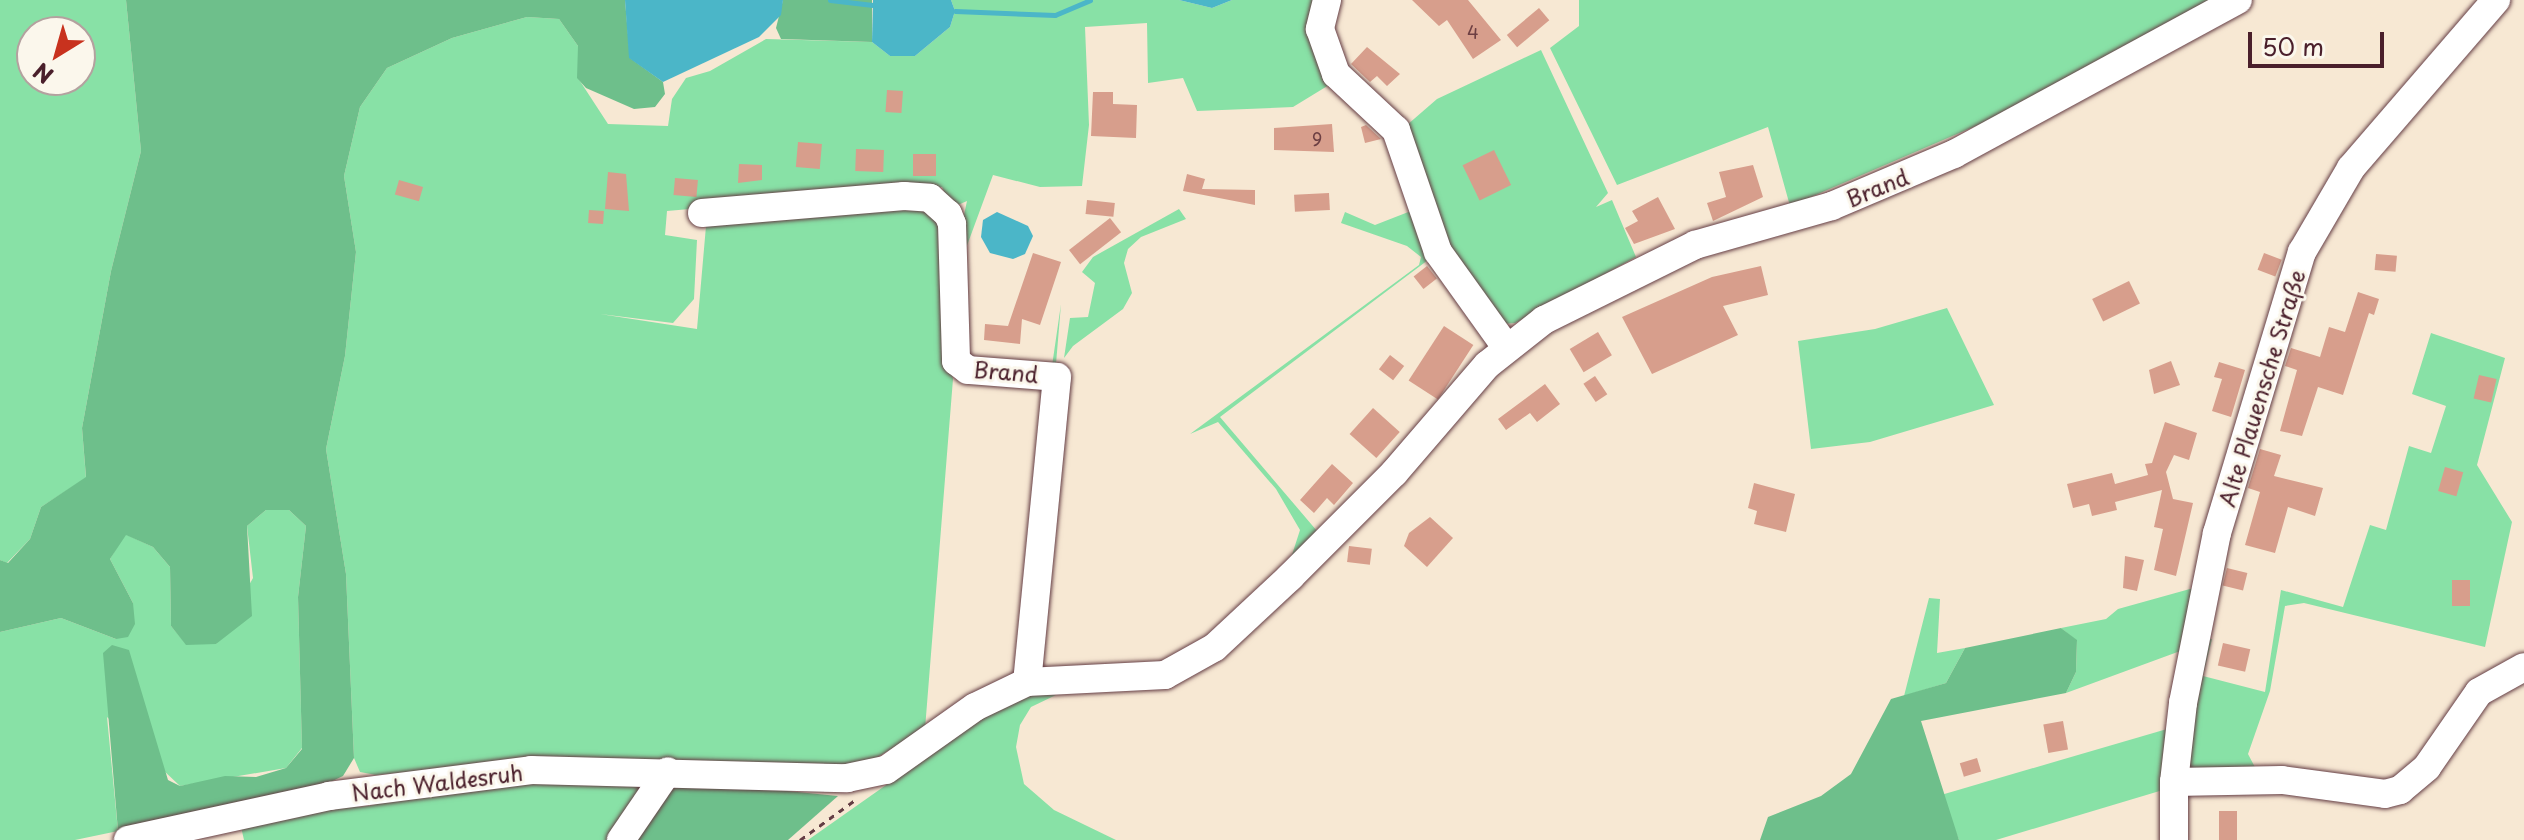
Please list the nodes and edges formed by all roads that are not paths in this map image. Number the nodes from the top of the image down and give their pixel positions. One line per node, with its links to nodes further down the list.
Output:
1 (1327, 0): 5 (street)
2 (2238, 0): 5 (street, Brand)
3 (2496, 0): 10 (street, Alte Plauensche Straße)
4 (702, 213): 7 (street, Brand)
5 (1506, 347): 7 (street, Brand)
6 (2524, 667): 10 (street)
7 (1027, 682): 8 (street, Brand)
8 (886, 770): 9 (street, Nach Waldesruh)
9 (668, 771): 11 (street, Nach Waldesruh); 12 (street)
10 (2174, 782): 13 (street, Alte Plauensche Straße)
11 (128, 840)
12 (621, 840)
13 (2174, 840)

